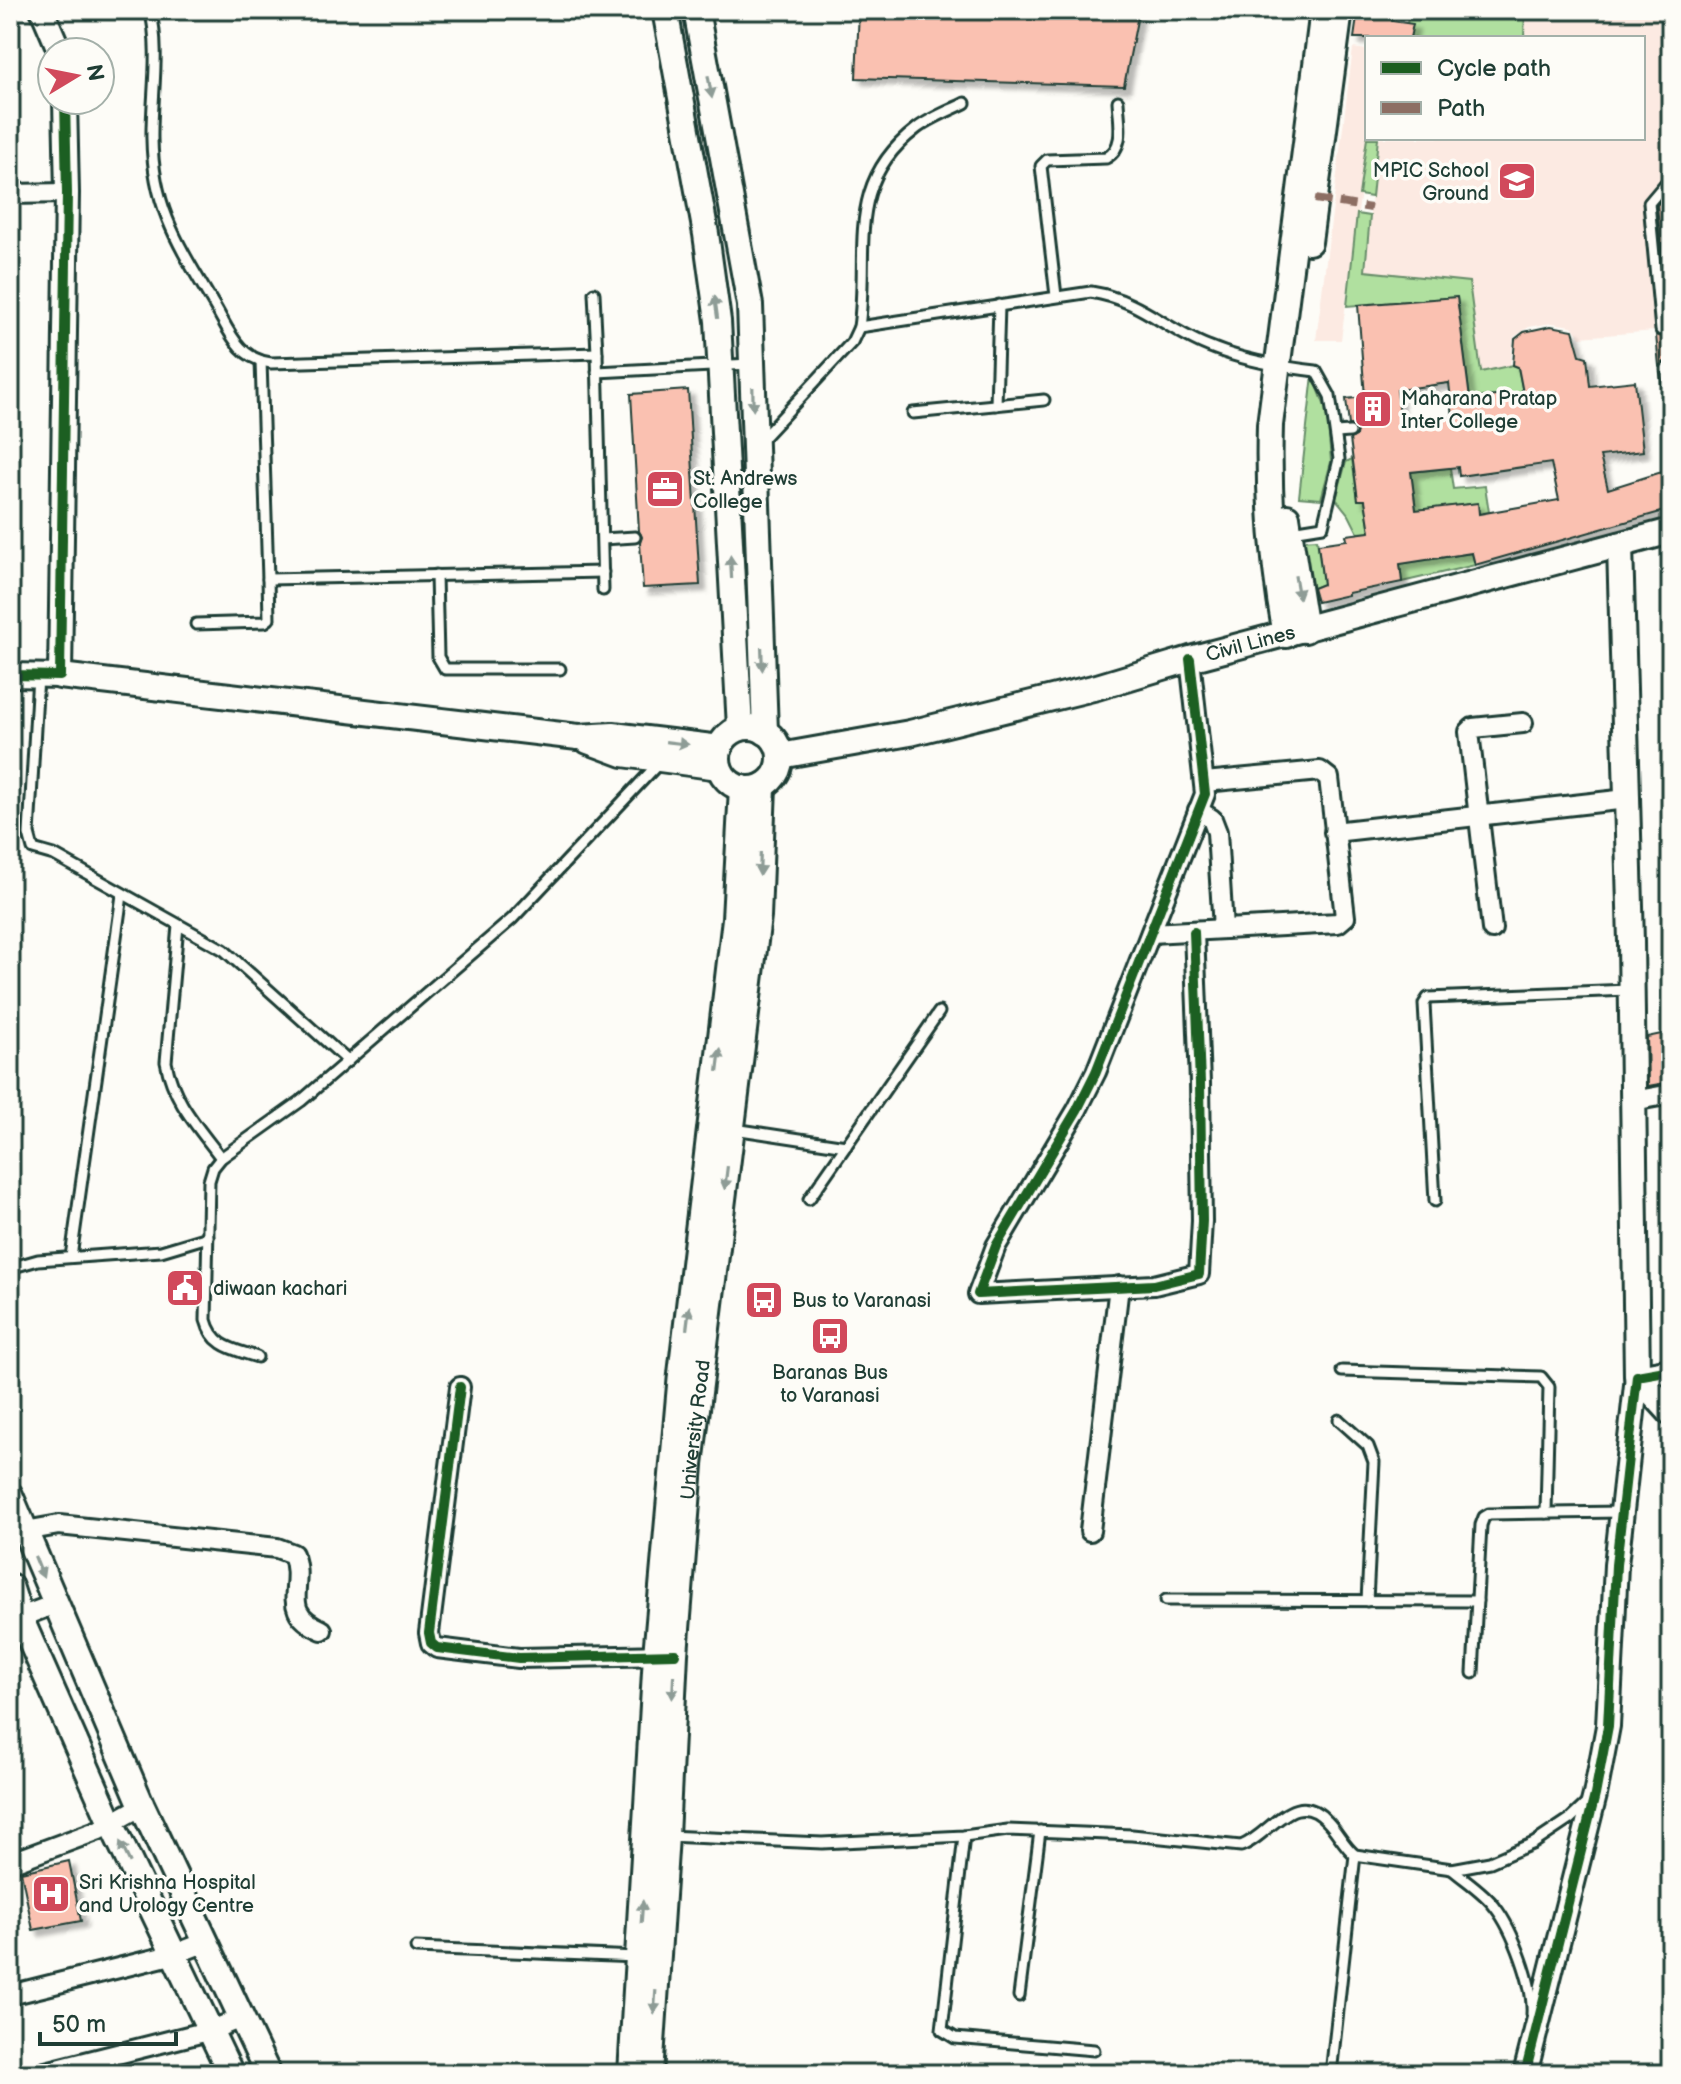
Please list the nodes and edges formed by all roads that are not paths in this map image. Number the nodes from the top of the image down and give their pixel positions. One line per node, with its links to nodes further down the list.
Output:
1 (42, 10): 7 (street)
2 (150, 10): 20 (lane)
3 (665, 10): 22 (main road, one-way to 3)
4 (696, 10): 21 (main road, one-way to 21)
5 (1323, 10): 23 (main road)
6 (1340, 10): 23 (main road)
7 (53, 36)
8 (1118, 101): 15 (lane)
9 (965, 103): 17 (lane)
10 (65, 116): 12 (street)
11 (1671, 177): 18 (lane)
12 (67, 193): 13 (street); 47 (street)
13 (10, 194)
14 (594, 293): 19 (lane)
15 (1056, 296): 16 (lane); 23 (lane)
16 (999, 305): 17 (lane); 27 (lane)
17 (859, 327): 32 (lane)
18 (1661, 330)
19 (597, 353): 20 (lane); 25 (lane)
20 (261, 361): 40 (lane)
21 (752, 364): 22 (lane); 32 (main road, one-way to 32)
22 (721, 366): 25 (lane); 49 (main road, one-way to 22)
23 (1284, 366): 31 (lane); 34 (main road)
24 (1666, 369): 28 (lane)
25 (597, 372): 36 (lane)
26 (1044, 400): 27 (lane)
27 (996, 405): 29 (lane)
28 (1671, 405)
29 (913, 413)
30 (1350, 432): 31 (lane)
31 (1336, 433): 34 (lane)
32 (754, 448): 50 (main road, one-way to 50)
33 (1671, 531): 37 (main road, Civil Lines)
34 (1280, 532): 43 (main road)
35 (635, 537): 36 (lane)
36 (603, 539): 38 (lane)
37 (1620, 545): 43 (main road, Civil Lines); 57 (main road)
38 (603, 572): 39 (lane); 41 (lane)
39 (436, 575): 40 (lane); 45 (lane)
40 (268, 579): 42 (lane)
41 (603, 590)
42 (196, 624)
43 (1295, 632): 44 (main road, Civil Lines)
44 (1190, 659): 52 (main road, Civil Lines); 55 (street)
45 (560, 669)
46 (10, 675): 47 (street)
47 (49, 675): 51 (main road); 61 (lane)
48 (1523, 723): 59 (street)
49 (740, 728): 50 (main road); 53 (main road)
50 (765, 732): 52 (main road)
51 (578, 737): 53 (main road, one-way to 53); 54 (main road)
52 (780, 756): 56 (main road)
53 (720, 758): 54 (main road); 56 (main road)
54 (662, 759): 69 (lane)
55 (1205, 782): 58 (street); 60 (street)
56 (753, 787): 72 (main road, University Road)
57 (1627, 799): 59 (street); 67 (main road)
58 (1198, 810): 63 (street); 66 (street)
59 (1479, 815): 60 (street); 64 (street)
60 (1334, 832): 63 (street)
61 (122, 895): 62 (lane); 78 (lane)
62 (178, 925): 69 (lane); 74 (lane)
63 (1223, 929): 65 (street)
64 (1492, 929)
65 (1194, 932): 66 (street); 80 (street)
66 (1151, 933): 80 (street)
67 (1632, 990): 71 (main road); 76 (lane)
68 (939, 1012): 73 (lane)
69 (348, 1061): 74 (lane)
70 (1671, 1094): 71 (street)
71 (1633, 1101): 84 (main road)
72 (722, 1127): 73 (lane); 100 (main road, University Road)
73 (846, 1146): 75 (lane)
74 (221, 1158): 77 (lane)
75 (809, 1199)
76 (1435, 1201)
77 (208, 1237): 78 (lane); 81 (lane)
78 (71, 1257): 79 (lane)
79 (10, 1268)
80 (1119, 1286): 92 (street)
81 (257, 1357)
82 (1671, 1370): 84 (street)
83 (1342, 1371): 90 (lane)
84 (1637, 1376): 86 (main road); 89 (street)
85 (460, 1387): 100 (street)
86 (1671, 1413)
87 (1339, 1420): 95 (lane)
88 (10, 1495): 91 (main road)
89 (1622, 1512): 90 (lane); 102 (street)
90 (1546, 1513): 96 (lane)
91 (25, 1531): 97 (main road, one-way to 97); 99 (street)
92 (1090, 1531)
93 (10, 1586): 98 (main road)
94 (1166, 1600): 95 (lane)
95 (1367, 1601): 96 (lane)
96 (1477, 1601): 101 (lane)
97 (55, 1604): 98 (street); 103 (main road)
98 (15, 1619): 104 (main road)
99 (322, 1630)
100 (666, 1655): 106 (main road, University Road)
101 (1473, 1673)
102 (1595, 1795): 110 (lane); 120 (street)
103 (142, 1806): 104 (street); 111 (main road)
104 (111, 1823): 109 (street); 113 (main road, one-way to 104)
105 (1040, 1831): 107 (lane); 108 (lane); 116 (lane)
106 (656, 1835): 107 (lane); 114 (main road, University Road)
107 (964, 1836): 119 (lane)
108 (1355, 1855): 110 (lane); 126 (lane)
109 (10, 1863)
110 (1452, 1869): 120 (lane)
111 (206, 1942): 113 (street); 117 (main road)
112 (416, 1948): 114 (lane)
113 (175, 1954): 115 (street); 118 (main road)
114 (649, 1958): 124 (main road, University Road); 125 (main road, University Road, one-way to 125)
115 (10, 1995)
116 (1019, 1996)
117 (241, 2018): 118 (street); 123 (main road)
118 (212, 2030): 121 (street); 122 (main road)
119 (1094, 2050)
120 (1526, 2070)
121 (38, 2074)
122 (231, 2074)
123 (268, 2074)
124 (631, 2074)
125 (650, 2074)
126 (1331, 2074)

